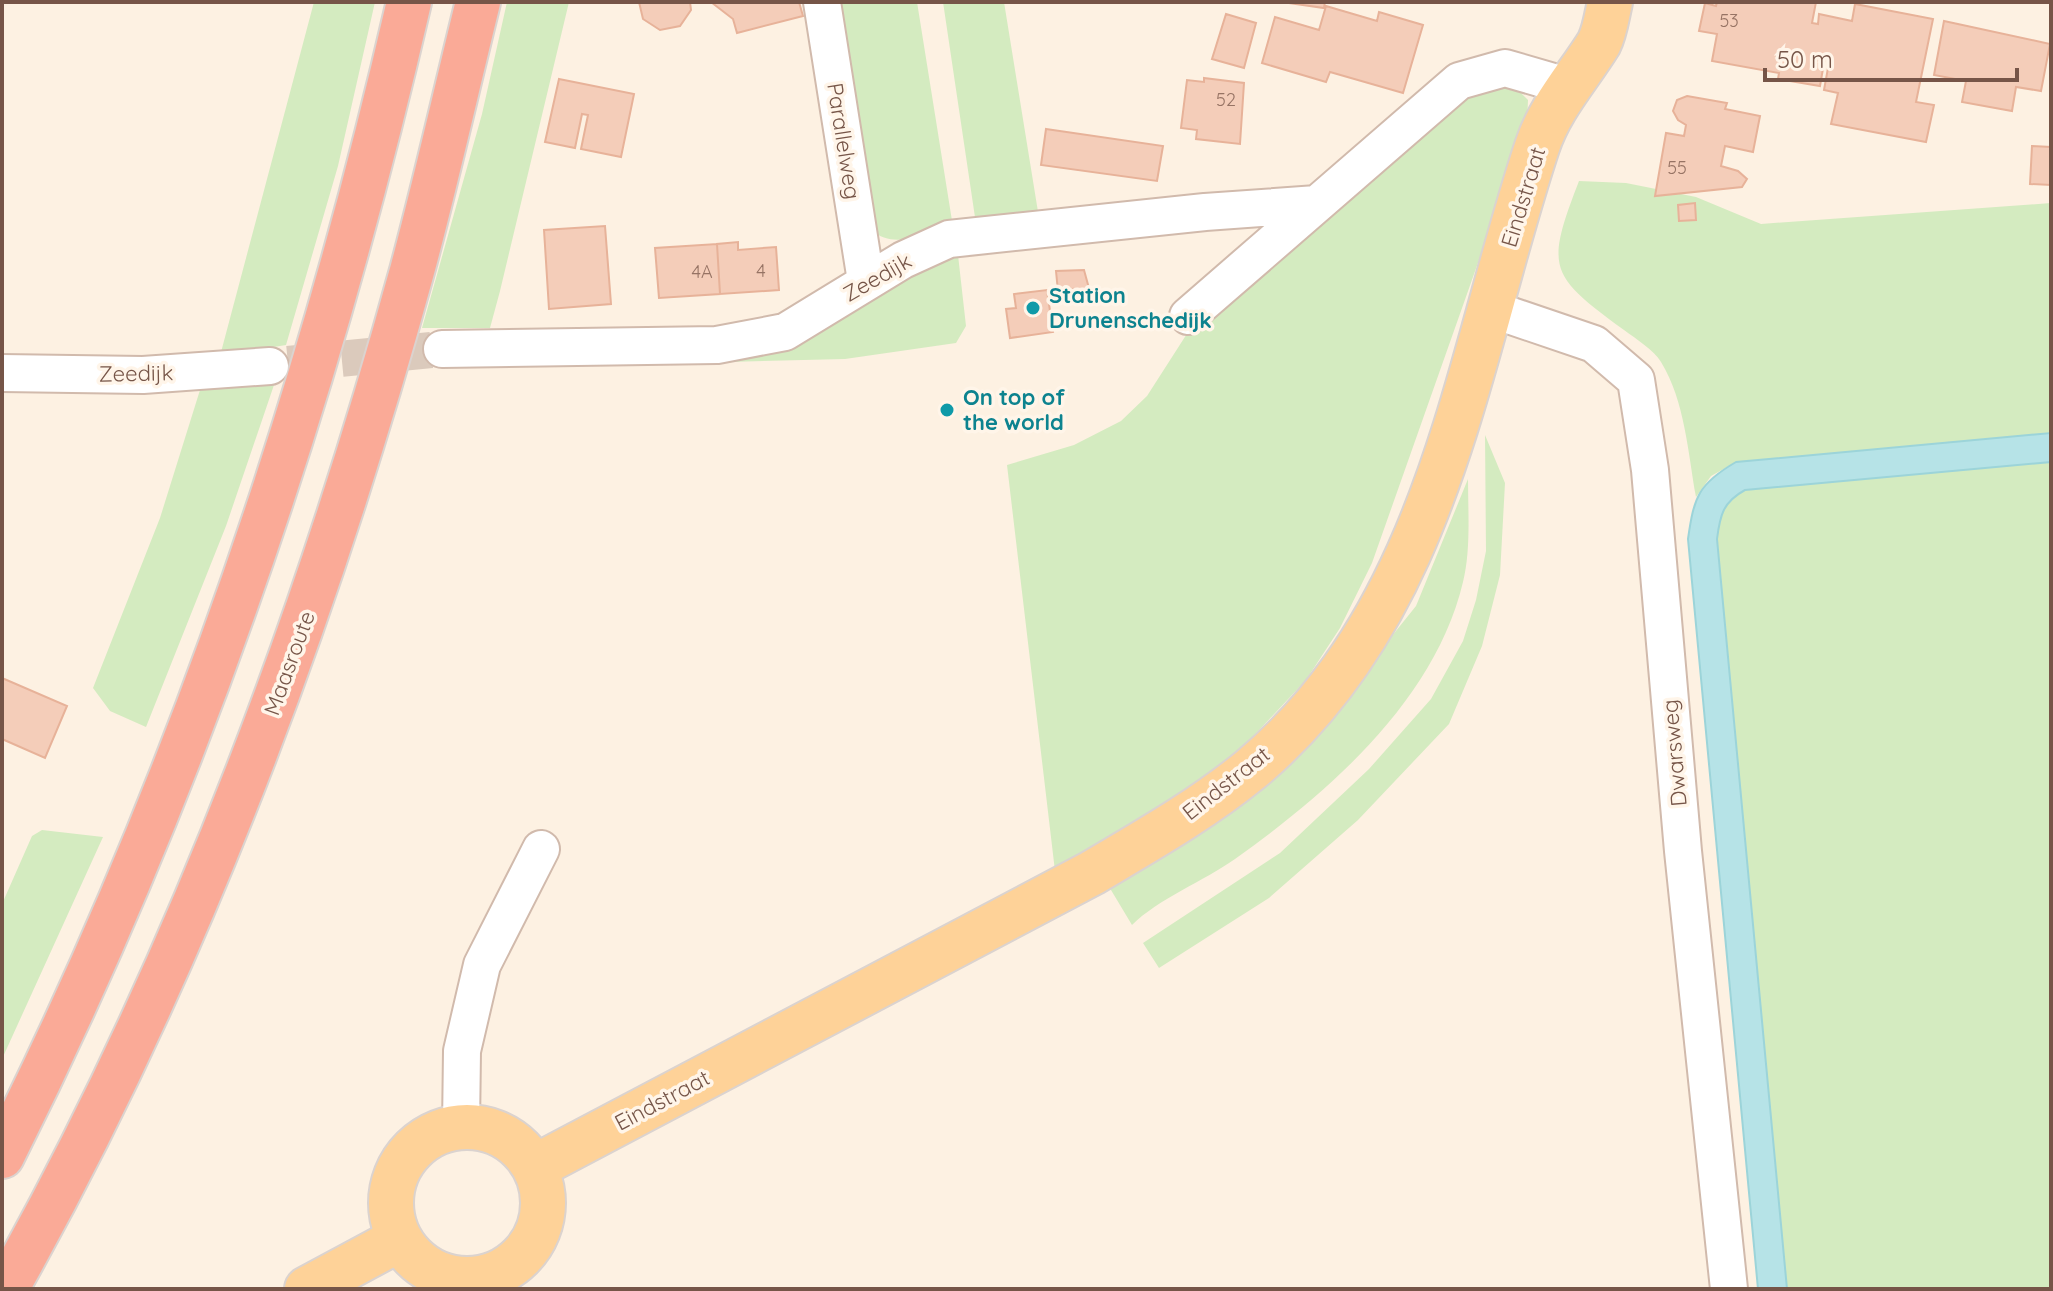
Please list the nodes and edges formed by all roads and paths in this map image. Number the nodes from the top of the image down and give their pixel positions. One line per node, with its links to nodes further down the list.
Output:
1 (409, 2): 15 (highway)
2 (478, 2): 19 (highway, Maasroute)
3 (822, 2): 7 (street, Parallelweg)
4 (1610, 2): 5 (main road, Eindstraat)
5 (1567, 86): 6 (street); 8 (main road, Eindstraat)
6 (1317, 204): 7 (street, Zeedijk); 9 (street)
7 (866, 281): 10 (street, Zeedijk)
8 (1491, 309): 16 (main road, Eindstraat); 21 (street, Dwarsweg)
9 (1188, 316)
10 (442, 349)
11 (270, 366): 12 (street, Zeedijk)
12 (2, 373)
13 (541, 849): 14 (street)
14 (461, 1127): 16 (main road); 17 (main road)
15 (2, 1156)
16 (535, 1167): 18 (main road)
17 (400, 1239): 18 (main road); 20 (main road)
18 (484, 1284)
19 (6, 1289)
20 (307, 1289)
21 (1729, 1289)

